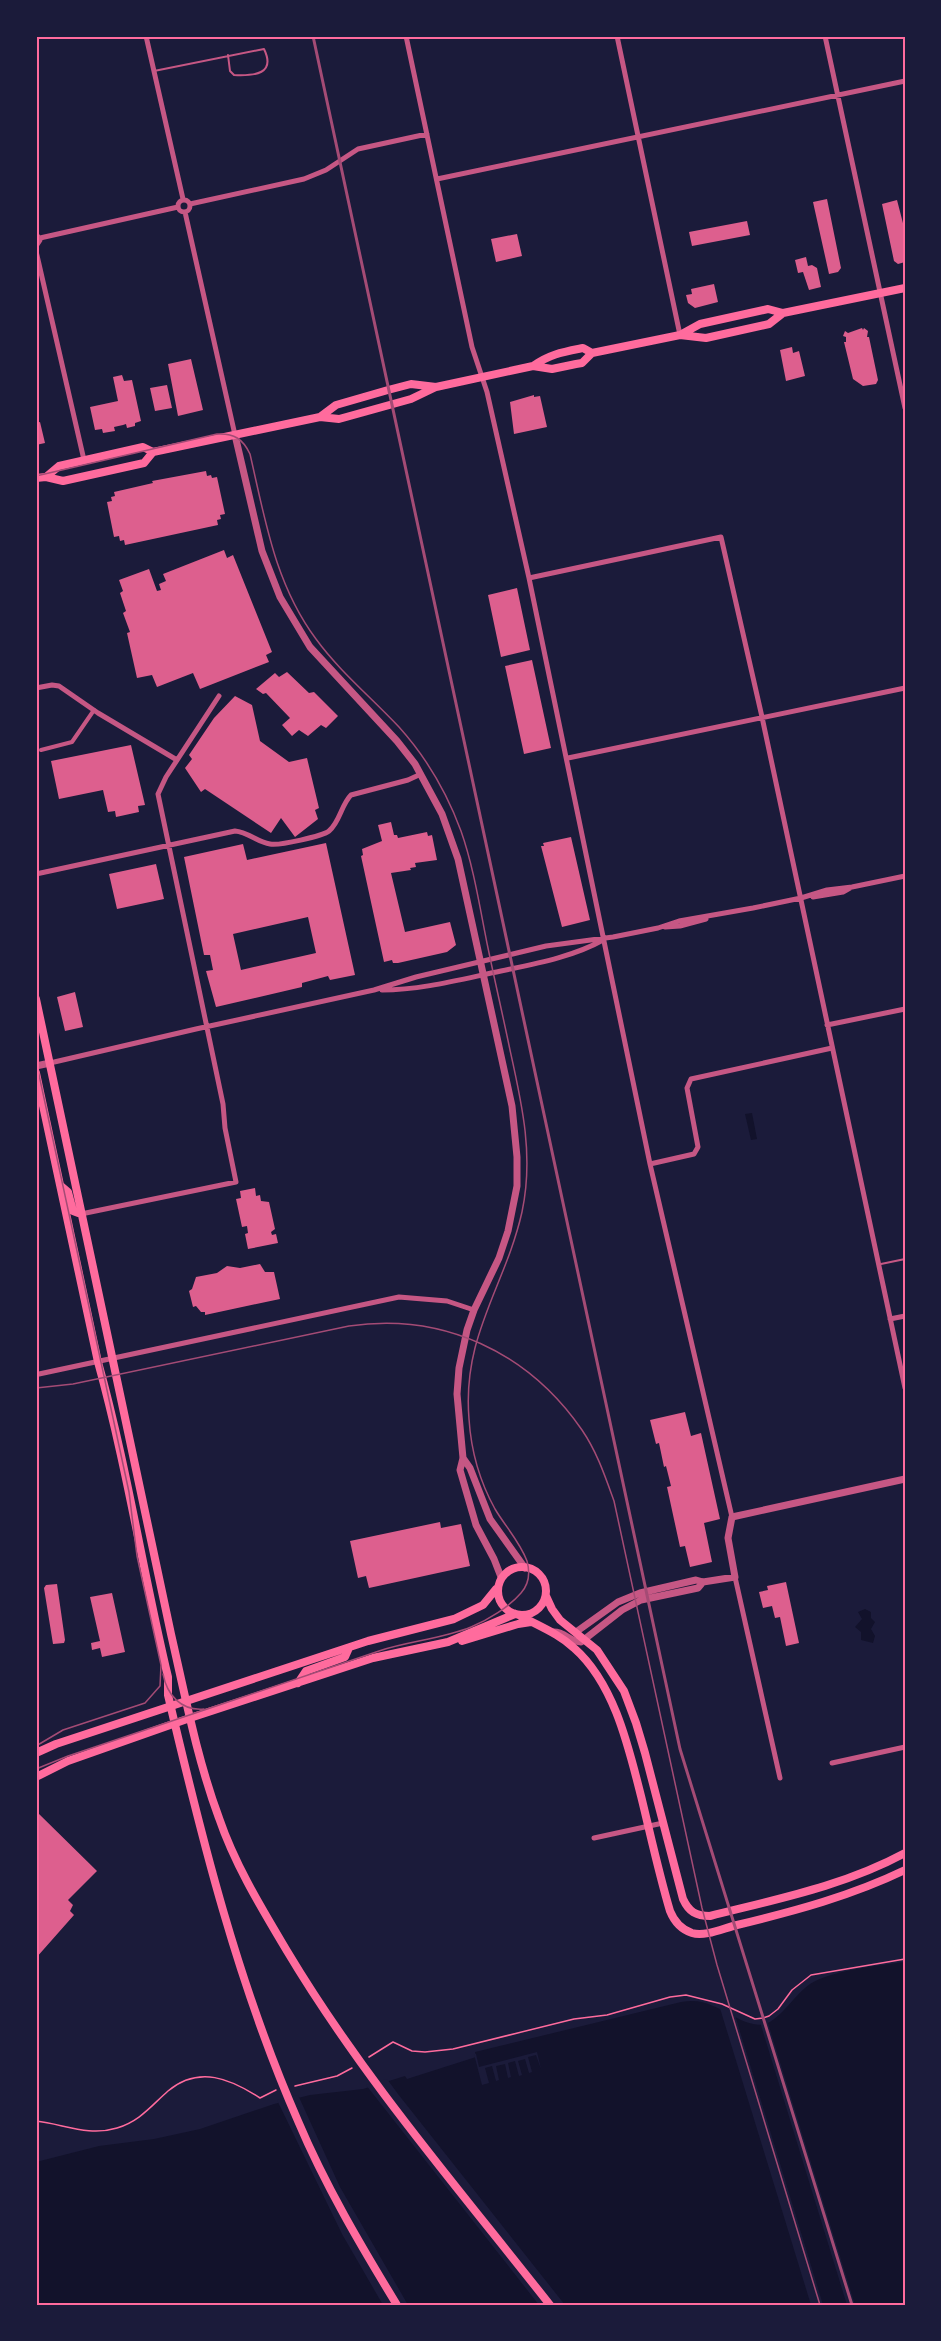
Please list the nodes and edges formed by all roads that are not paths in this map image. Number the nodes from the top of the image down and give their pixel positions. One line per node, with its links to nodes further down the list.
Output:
1 (147, 36): 6 (street)
2 (406, 36): 9 (street)
3 (617, 36): 10 (street)
4 (825, 36): 8 (street)
5 (228, 55): 5 (lane); 6 (lane)
6 (154, 71): 12 (street)
7 (905, 81): 8 (street)
8 (837, 95): 10 (street); 20 (street)
9 (427, 134): 11 (street); 13 (street)
10 (638, 137): 11 (street); 22 (street)
11 (437, 179): 25 (street)
12 (183, 199): 13 (street); 14 (street)
13 (190, 204): 15 (street)
14 (178, 207): 15 (street); 16 (street)
15 (185, 212): 29 (street)
16 (38, 236): 17 (street)
17 (36, 246)
18 (36, 252): 31 (street)
19 (905, 288): 20 (main road)
20 (881, 293): 21 (main road); 27 (street)
21 (783, 313): 22 (main road); 22 (main road)
22 (680, 335): 23 (main road)
23 (592, 353): 24 (main road); 24 (main road)
24 (533, 366): 25 (main road)
25 (482, 377): 26 (main road); 34 (street)
26 (436, 387): 28 (main road); 28 (main road)
27 (905, 408)
28 (321, 417): 29 (main road)
29 (235, 435): 30 (main road); 43 (street)
30 (153, 452): 31 (main road); 32 (main road)
31 (84, 460): 32 (main road)
32 (46, 477): 33 (main road)
33 (36, 478)
34 (529, 578): 39 (street); 41 (street)
35 (36, 688): 38 (street)
36 (905, 688): 39 (street)
37 (219, 696): 42 (street)
38 (94, 710): 40 (street); 42 (street)
39 (762, 717): 41 (street); 47 (street)
40 (41, 750)
41 (568, 758): 48 (street)
42 (177, 760): 44 (street)
43 (421, 774): 44 (street); 49 (street)
44 (168, 846): 45 (street); 55 (street)
45 (36, 874)
46 (905, 876): 47 (street)
47 (801, 898): 48 (street); 54 (street)
48 (604, 939): 49 (street); 50 (street); 60 (street)
49 (479, 962): 50 (street); 51 (street)
50 (482, 975): 51 (street); 65 (street)
51 (374, 990): 55 (street)
52 (36, 999): 57 (main road)
53 (905, 1009): 54 (street)
54 (827, 1025): 56 (street)
55 (207, 1027): 57 (street); 62 (street)
56 (832, 1048): 60 (street); 64 (street)
57 (50, 1063): 58 (street); 62 (main road)
58 (36, 1066)
59 (36, 1073): 61 (main road)
60 (650, 1164): 74 (street)
61 (60, 1185): 62 (main road); 69 (main road)
62 (81, 1214): 68 (main road)
63 (905, 1259): 64 (lane)
64 (878, 1264): 67 (street)
65 (474, 1310): 68 (street); 72 (street)
66 (905, 1316): 67 (street)
67 (890, 1319): 71 (street)
68 (111, 1359): 69 (street); 89 (main road)
69 (98, 1362): 70 (street); 90 (main road)
70 (38, 1373)
71 (905, 1388)
72 (463, 1458): 75 (street); 76 (street)
73 (905, 1479): 74 (street)
74 (732, 1517): 77 (street)
75 (525, 1568): 76 (main road); 80 (main road)
76 (501, 1577): 79 (main road)
77 (735, 1577): 78 (street); 97 (street)
78 (703, 1582): 84 (street); 85 (street)
79 (496, 1589): 81 (main road); 87 (main road)
80 (546, 1596): 81 (main road); 84 (main road)
81 (517, 1614): 82 (main road); 86 (main road)
82 (532, 1622): 83 (main road); 86 (main road)
83 (553, 1632): 85 (street); 99 (main road)
84 (576, 1632): 85 (main road)
85 (585, 1639): 98 (main road)
86 (448, 1642): 88 (main road)
87 (348, 1648): 88 (main road); 89 (main road)
88 (297, 1684): 91 (main road)
89 (187, 1702): 90 (main road); 91 (main road)
90 (171, 1707): 92 (main road); 94 (main road)
91 (190, 1718): 92 (main road); 104 (main road)
92 (174, 1724): 96 (main road); 103 (main road)
93 (905, 1747): 95 (street)
94 (36, 1753)
95 (832, 1763)
96 (36, 1777)
97 (780, 1778)
98 (663, 1823): 99 (street); 101 (main road)
99 (648, 1827): 100 (street); 102 (main road)
100 (594, 1838)
101 (905, 1853)
102 (905, 1870)
103 (397, 2305)
104 (550, 2305)

